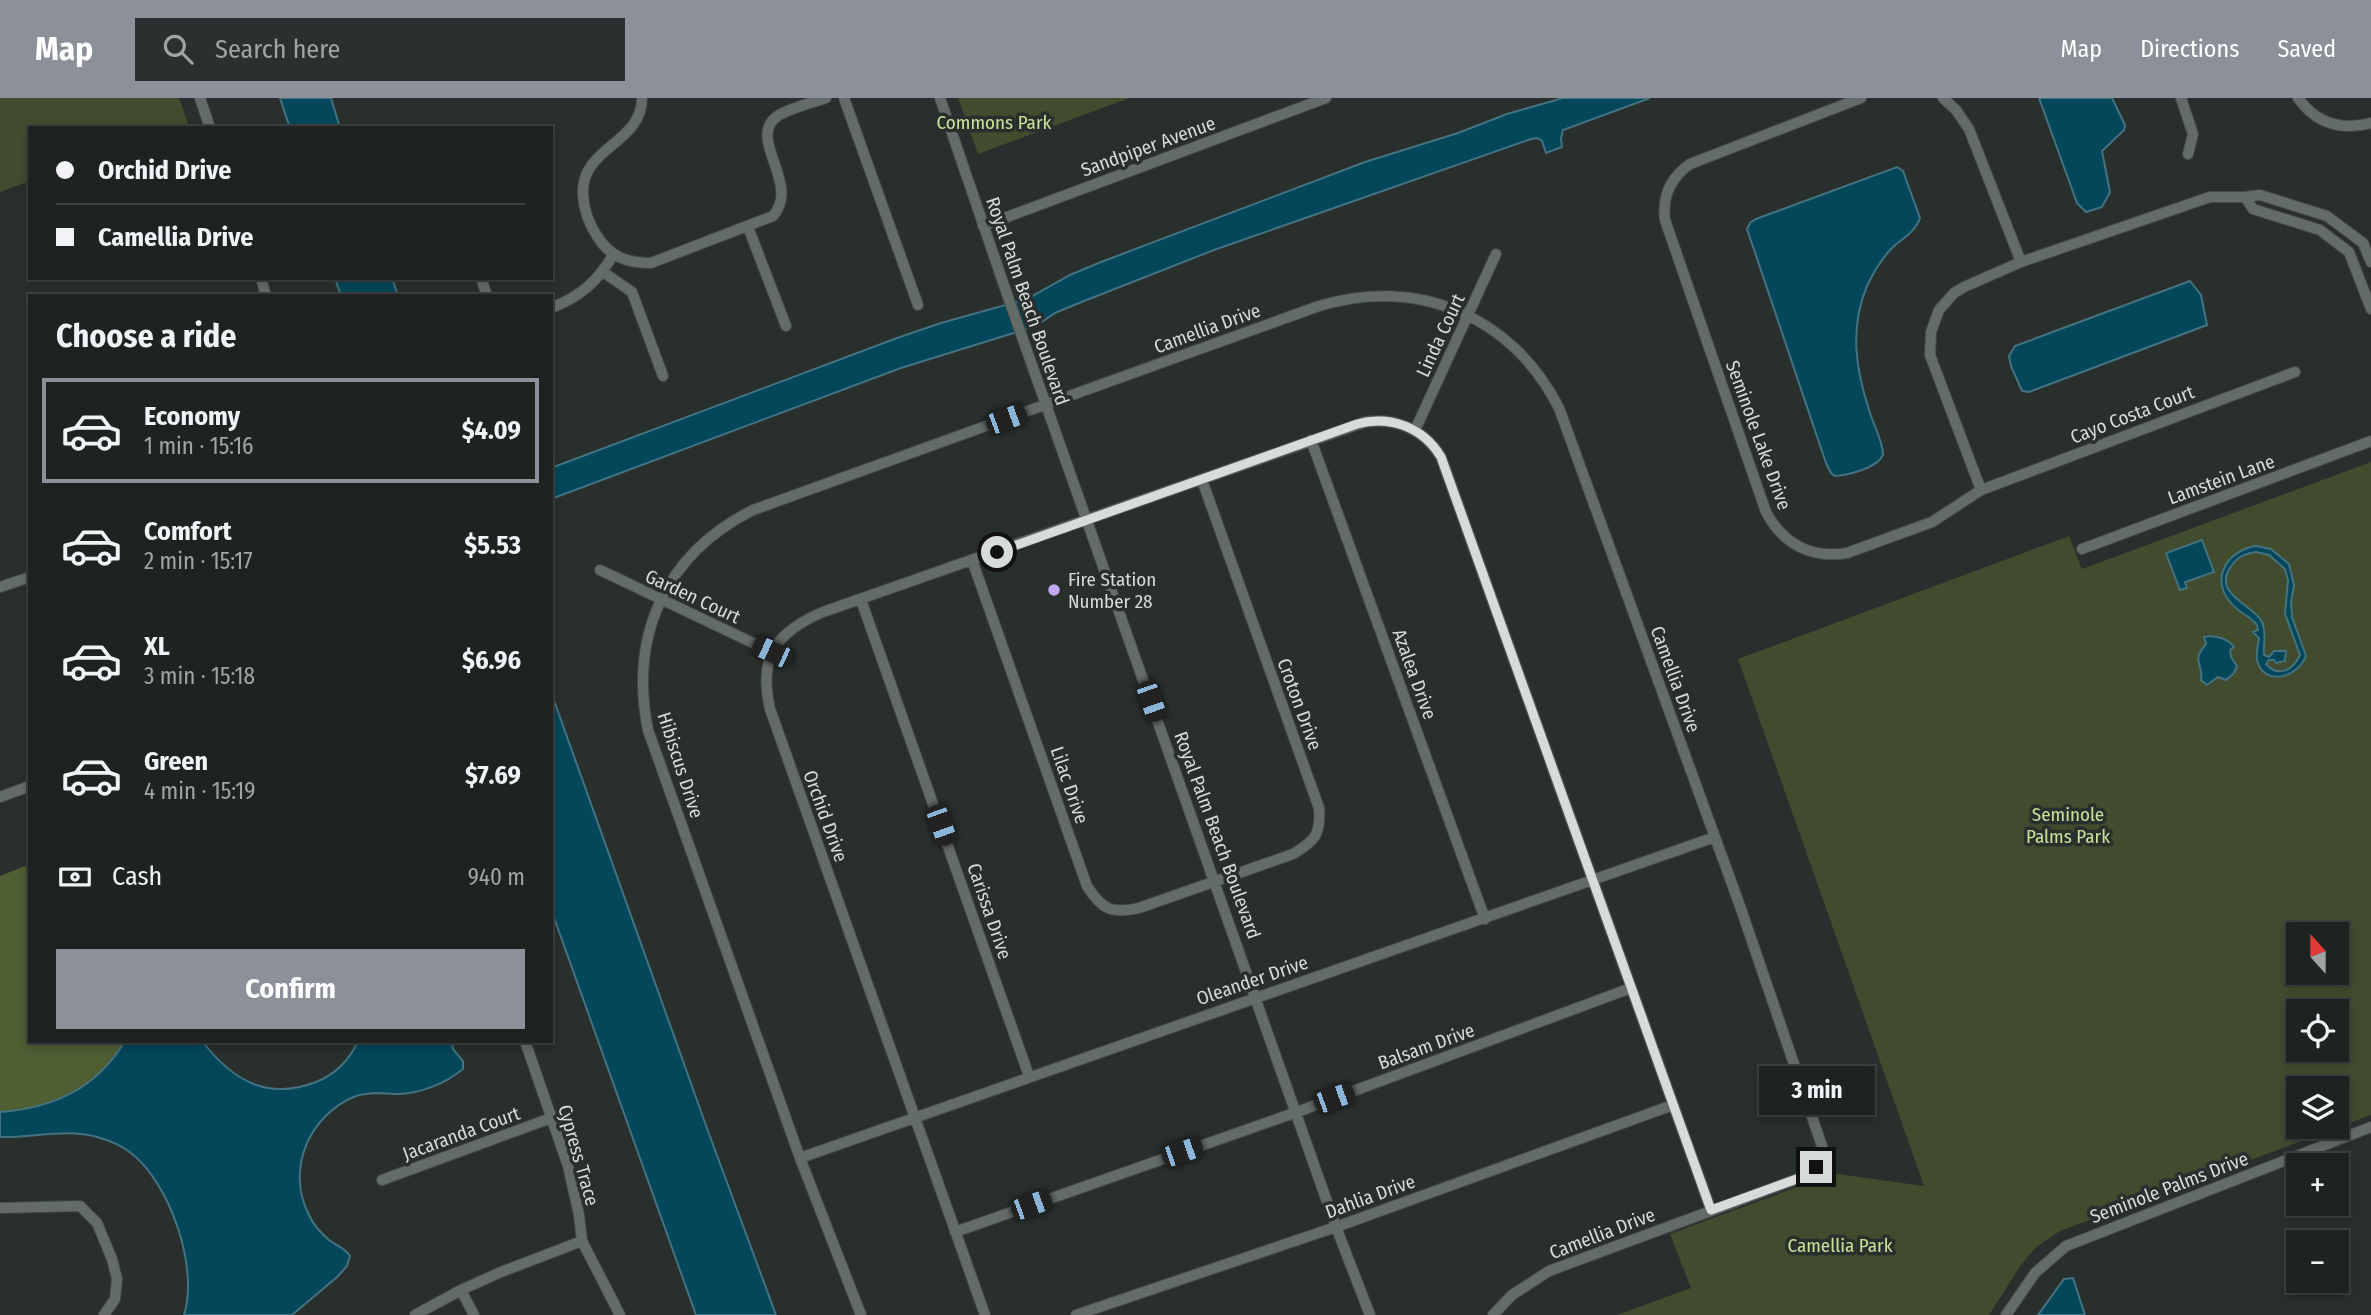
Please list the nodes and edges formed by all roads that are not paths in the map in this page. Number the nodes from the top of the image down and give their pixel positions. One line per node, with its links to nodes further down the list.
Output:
1 (200, 98): 12 (street)
2 (642, 98): 22 (street)
3 (826, 98): 18 (street)
4 (844, 98): 27 (street)
5 (940, 98): 17 (street, Royal Palm Beach Boulevard)
6 (1326, 98): 17 (street, Sandpiper Avenue)
7 (1861, 98): 39 (street, Seminole Lake Drive)
8 (1943, 98): 23 (street)
9 (2181, 98): 13 (street)
10 (2298, 98): 11 (street)
11 (2371, 123)
12 (209, 126)
13 (2188, 154)
14 (2245, 197): 15 (street); 16 (street); 23 (street)
15 (2312, 211): 16 (street); 19 (street)
16 (2306, 225): 20 (street)
17 (983, 226): 34 (street, Royal Palm Beach Boulevard)
18 (748, 227): 22 (street); 31 (street)
19 (2367, 241): 20 (street); 24 (street)
20 (2349, 252): 26 (street)
21 (1496, 254): 30 (street, Linda Court)
22 (613, 255): 25 (street)
23 (2021, 262): 39 (street)
24 (2371, 262)
25 (603, 272): 28 (street); 33 (street)
26 (2367, 288): 29 (street)
27 (918, 305)
28 (553, 307)
29 (2371, 309)
30 (1468, 315): 34 (street, Camellia Drive); 35 (street, Linda Court); 51 (street, Camellia Drive)
31 (786, 326)
32 (2295, 372): 39 (street, Cayo Costa Court)
33 (663, 376)
34 (1047, 405): 40 (street, Royal Palm Beach Boulevard); 47 (street, Hibiscus Drive)
35 (1415, 430): 36 (street); 52 (street)
36 (1311, 440): 38 (street); 54 (street, Azalea Drive)
37 (2371, 441): 41 (street, Lamstein Lane)
38 (1202, 480): 40 (street); 53 (street, Croton Drive)
39 (1981, 489)
40 (1087, 521): 42 (street); 53 (street, Royal Palm Beach Boulevard)
41 (2082, 549)
42 (972, 560): 46 (street); 53 (street, Lilac Drive)
43 (600, 570): 47 (street, Garden Court)
44 (28, 578): 45 (street)
45 (0, 587)
46 (861, 600): 48 (street); 58 (street, Carissa Drive)
47 (660, 601): 48 (street, Garden Court); 64 (street, Hibiscus Drive)
48 (772, 652): 61 (street, Orchid Drive)
49 (28, 787): 50 (street)
50 (0, 797)
51 (1715, 837): 52 (street, Oleander Drive); 67 (street, Camellia Drive)
52 (1593, 880): 54 (street, Oleander Drive); 55 (street)
53 (1215, 881): 56 (street, Royal Palm Beach Boulevard)
54 (1485, 919): 56 (street, Oleander Drive)
55 (1631, 988): 59 (street); 60 (street, Balsam Drive)
56 (1256, 996): 58 (street, Oleander Drive); 60 (street, Royal Palm Beach Boulevard)
57 (526, 1043): 62 (street, Cypress Trace)
58 (1030, 1076): 61 (street, Oleander Drive)
59 (1673, 1105): 67 (street); 68 (street, Dahlia Drive)
60 (1297, 1112): 68 (street, Royal Palm Beach Boulevard); 69 (street, Balsam Drive)
61 (915, 1117): 64 (street, Oleander Drive); 69 (street, Orchid Drive)
62 (551, 1118): 65 (street, Jacaranda Court); 70 (street, Cypress Trace)
63 (2371, 1128): 81 (street, Seminole Palms Drive)
64 (800, 1158): 77 (street, Hibiscus Drive)
65 (382, 1180)
66 (0, 1208): 73 (street)
67 (1711, 1210): 80 (street, Camellia Drive)
68 (1336, 1227): 72 (street, Royal Palm Beach Boulevard); 79 (street, Dahlia Drive)
69 (955, 1232): 78 (street, Orchid Drive)
70 (582, 1241): 71 (street); 76 (street, Cypress Trace)
71 (461, 1290): 74 (street); 75 (street)
72 (1368, 1312)
73 (104, 1315)
74 (415, 1315)
75 (474, 1315)
76 (620, 1315)
77 (861, 1315)
78 (985, 1315)
79 (1076, 1315)
80 (1493, 1315)
81 (2006, 1315)

